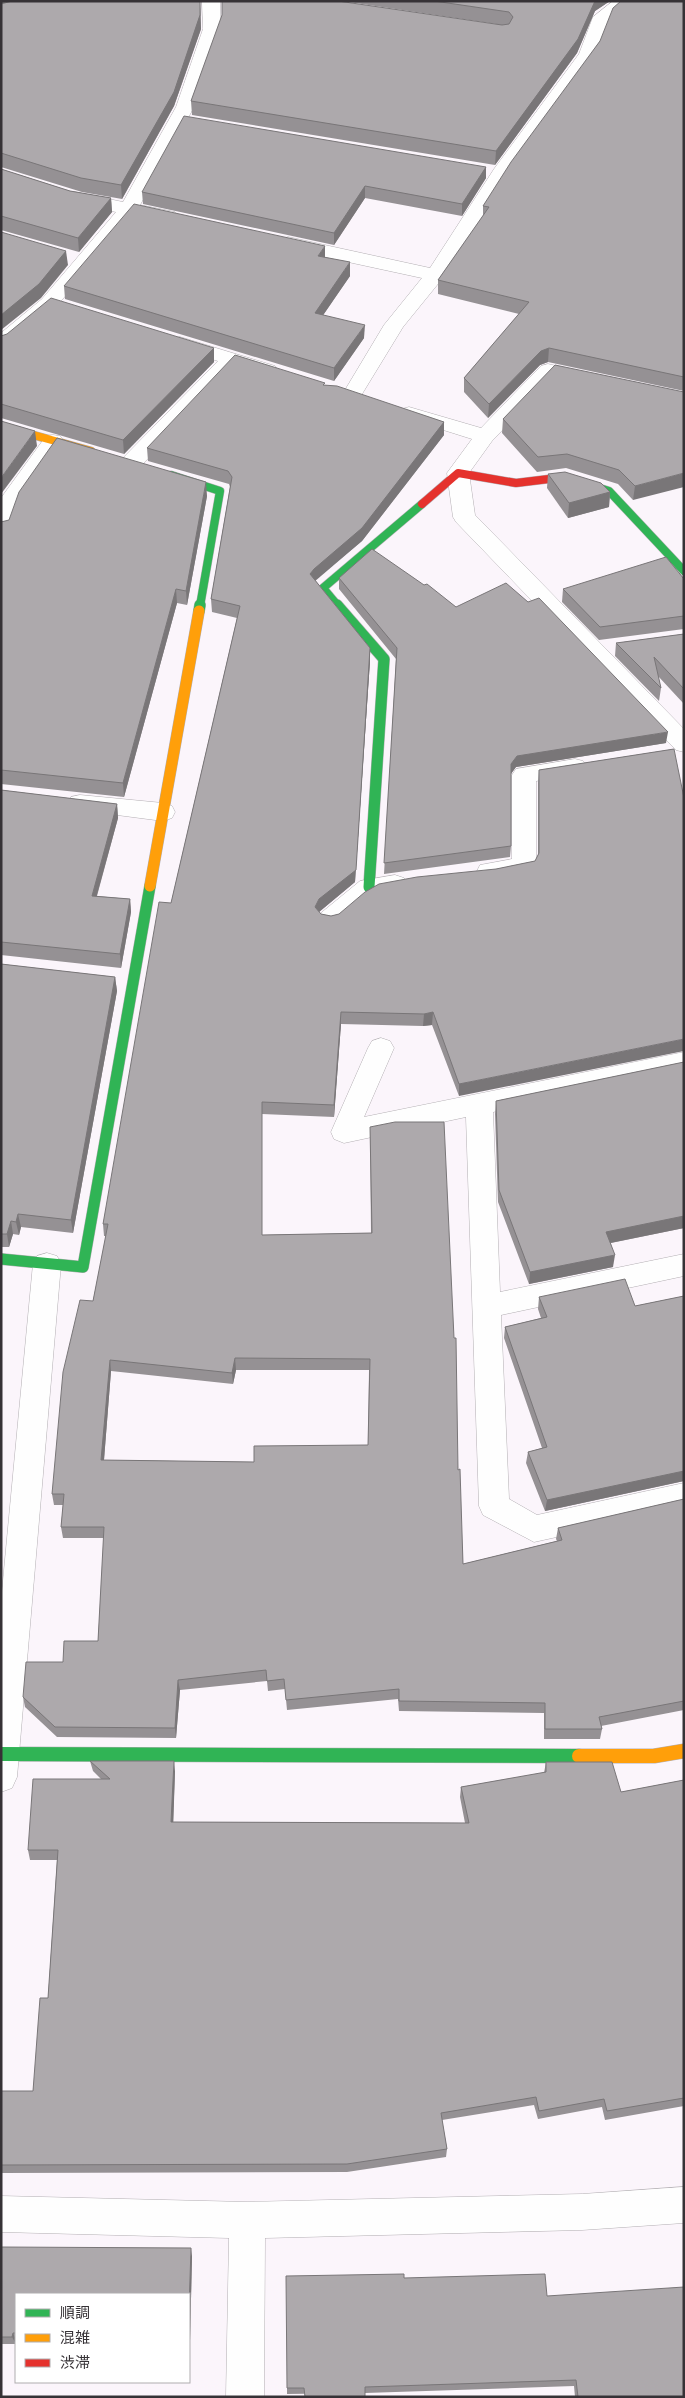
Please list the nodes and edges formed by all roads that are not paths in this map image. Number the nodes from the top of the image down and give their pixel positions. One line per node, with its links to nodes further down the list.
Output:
1 (211, 1): 3 (street)
2 (677, 1): 6 (street)
3 (179, 120): 4 (street); 8 (street)
4 (198, 123)
5 (482, 170): 6 (street)
6 (501, 173): 13 (street)
7 (61, 194): 8 (street)
8 (129, 208): 9 (street); 12 (street)
9 (186, 220)
10 (273, 239): 13 (street)
11 (67, 256): 12 (street)
12 (86, 262): 15 (street)
13 (435, 275): 20 (street)
14 (158, 336): 16 (street)
15 (1, 343)
16 (231, 359): 17 (street); 23 (street)
17 (287, 376)
18 (606, 383): 20 (street)
19 (1, 426): 21 (street)
20 (486, 436): 25 (street)
21 (53, 441): 22 (street); 26 (street)
22 (105, 455)
23 (132, 463)
24 (158, 471): 33 (street)
25 (458, 473): 27 (street); 29 (street); 36 (street)
26 (1, 528)
27 (684, 571)
28 (620, 646): 29 (street)
29 (593, 650): 30 (street)
30 (678, 749)
31 (599, 763): 34 (street)
32 (58, 801): 33 (street)
33 (163, 812): 39 (street)
34 (466, 874)
35 (417, 881): 36 (street)
36 (369, 887): 37 (street)
37 (330, 919)
38 (105, 978): 39 (street)
39 (134, 981): 44 (street)
40 (381, 1048): 42 (street)
41 (684, 1062): 42 (street)
42 (479, 1104): 46 (street)
43 (1, 1259): 44 (street)
44 (47, 1264): 49 (street)
45 (684, 1265): 46 (street)
46 (486, 1307): 47 (street)
47 (684, 1496)
48 (684, 1751): 49 (street)
49 (2, 1761)
50 (684, 2205): 52 (street)
51 (1, 2214): 52 (street)
52 (247, 2220): 53 (street)
53 (244, 2397)

